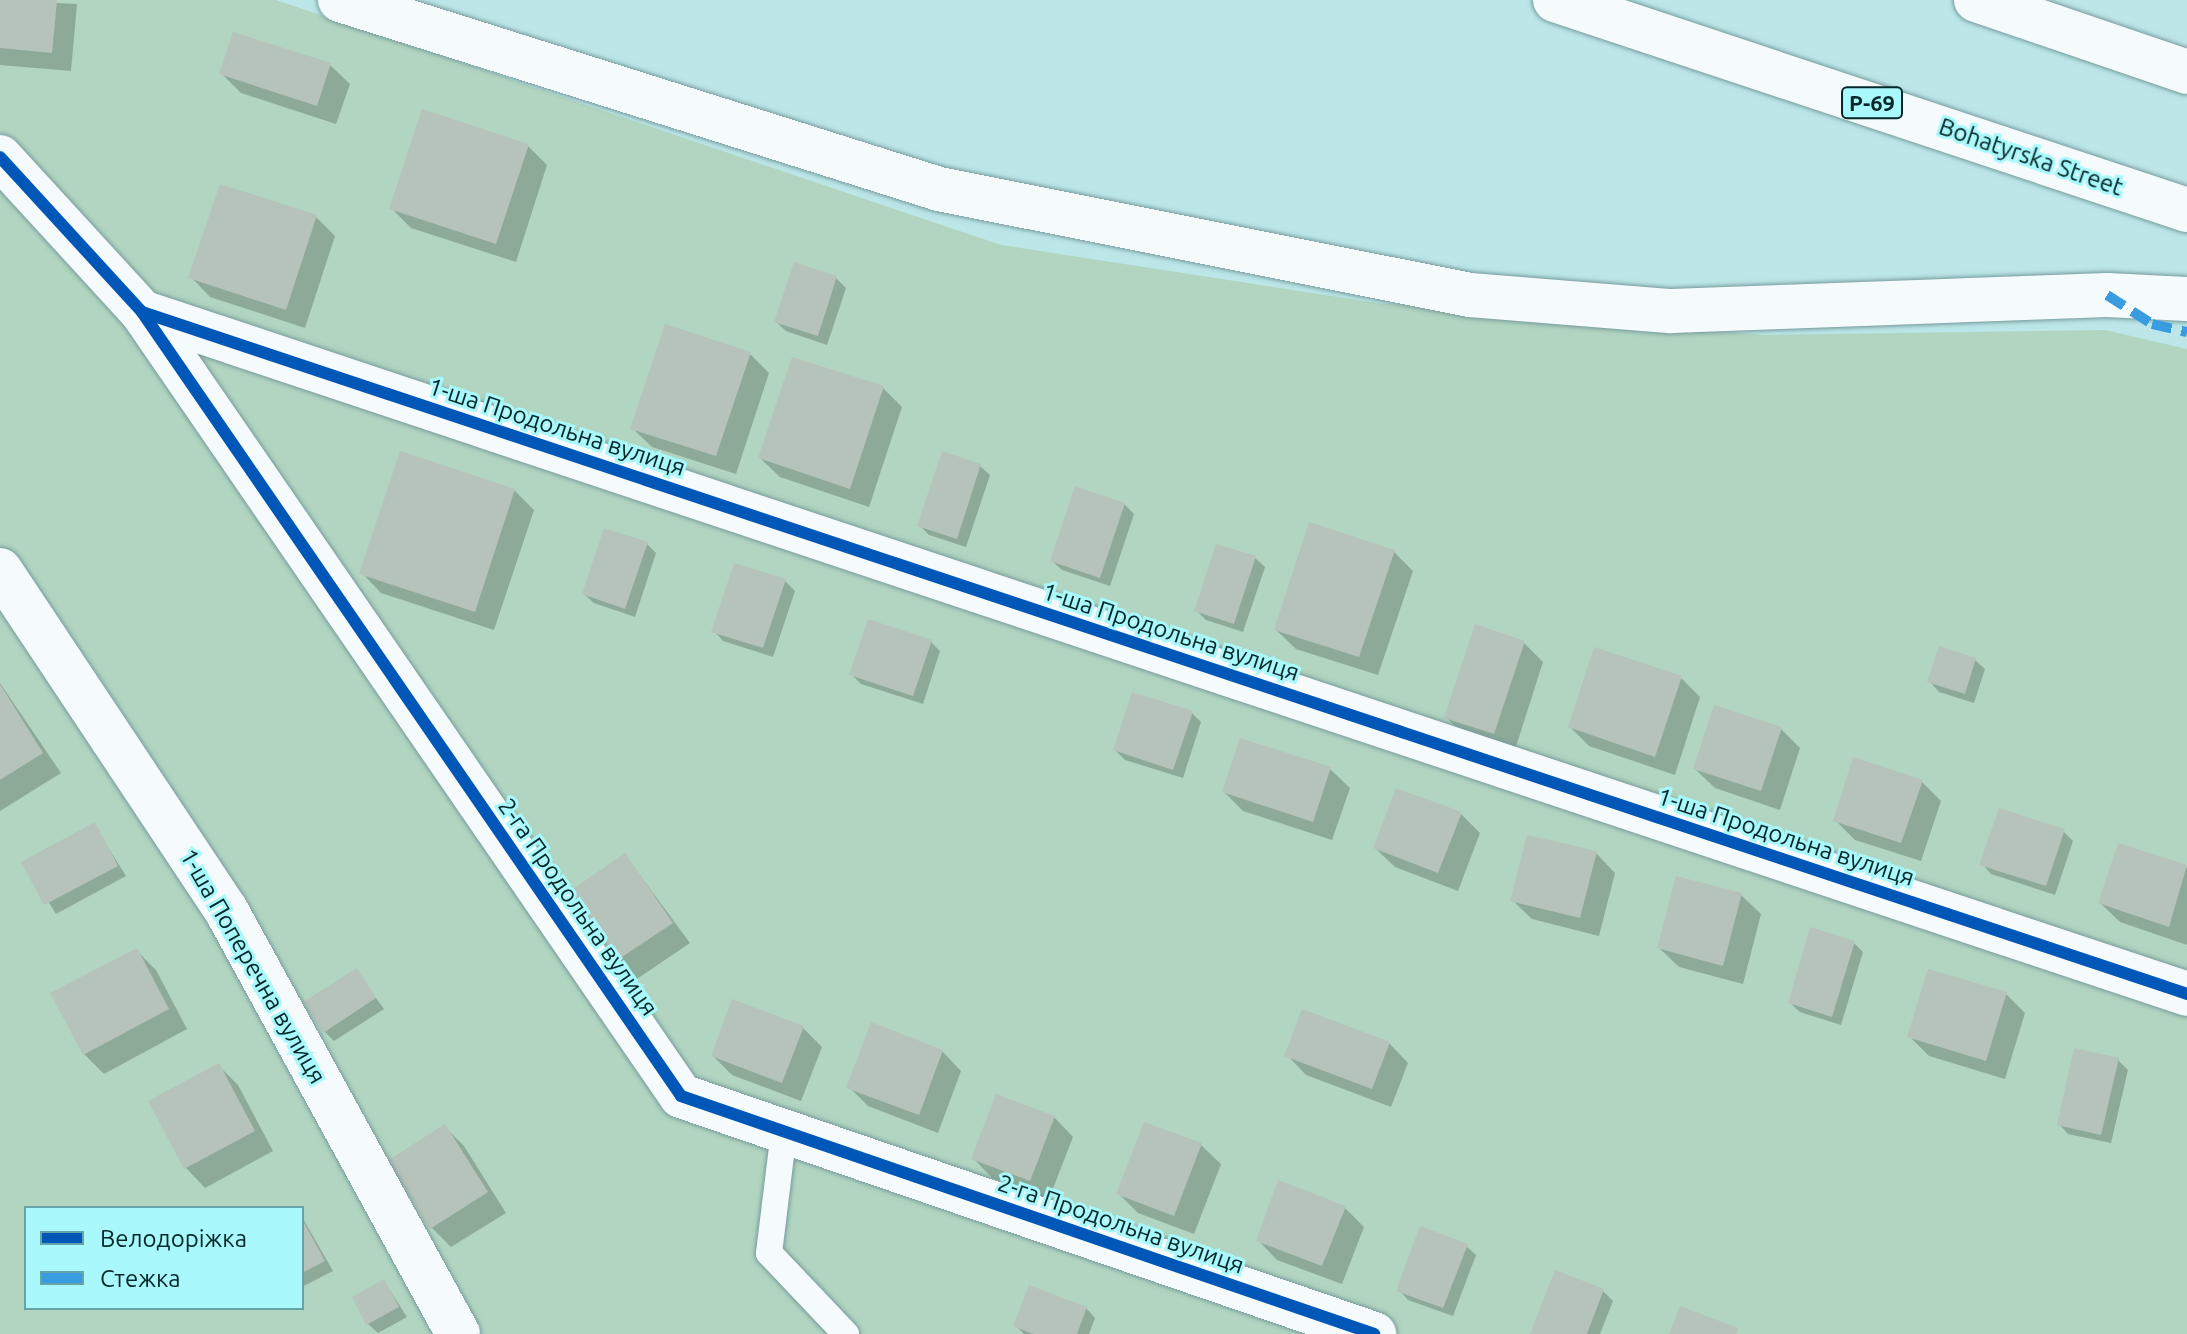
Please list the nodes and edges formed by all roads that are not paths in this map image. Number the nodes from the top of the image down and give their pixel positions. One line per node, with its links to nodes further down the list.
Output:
1 (340, 0): 7 (street)
2 (1555, 0): 6 (street, Bohatyrska Street / Р-69)
3 (1976, 0): 4 (street)
4 (2187, 72)
5 (0, 157): 8 (street, 2-га Продольна вулиця)
6 (2187, 210)
7 (2187, 299)
8 (142, 312): 10 (street, 1-ша Продольна вулиця); 11 (street, 2-га Продольна вулиця)
9 (0, 570): 12 (street, 1-ша Поперечна вулиця)
10 (2187, 994)
11 (784, 1131): 13 (lane); 14 (street, 2-га Продольна вулиця)
12 (458, 1334)
13 (846, 1334)
14 (1374, 1334)

